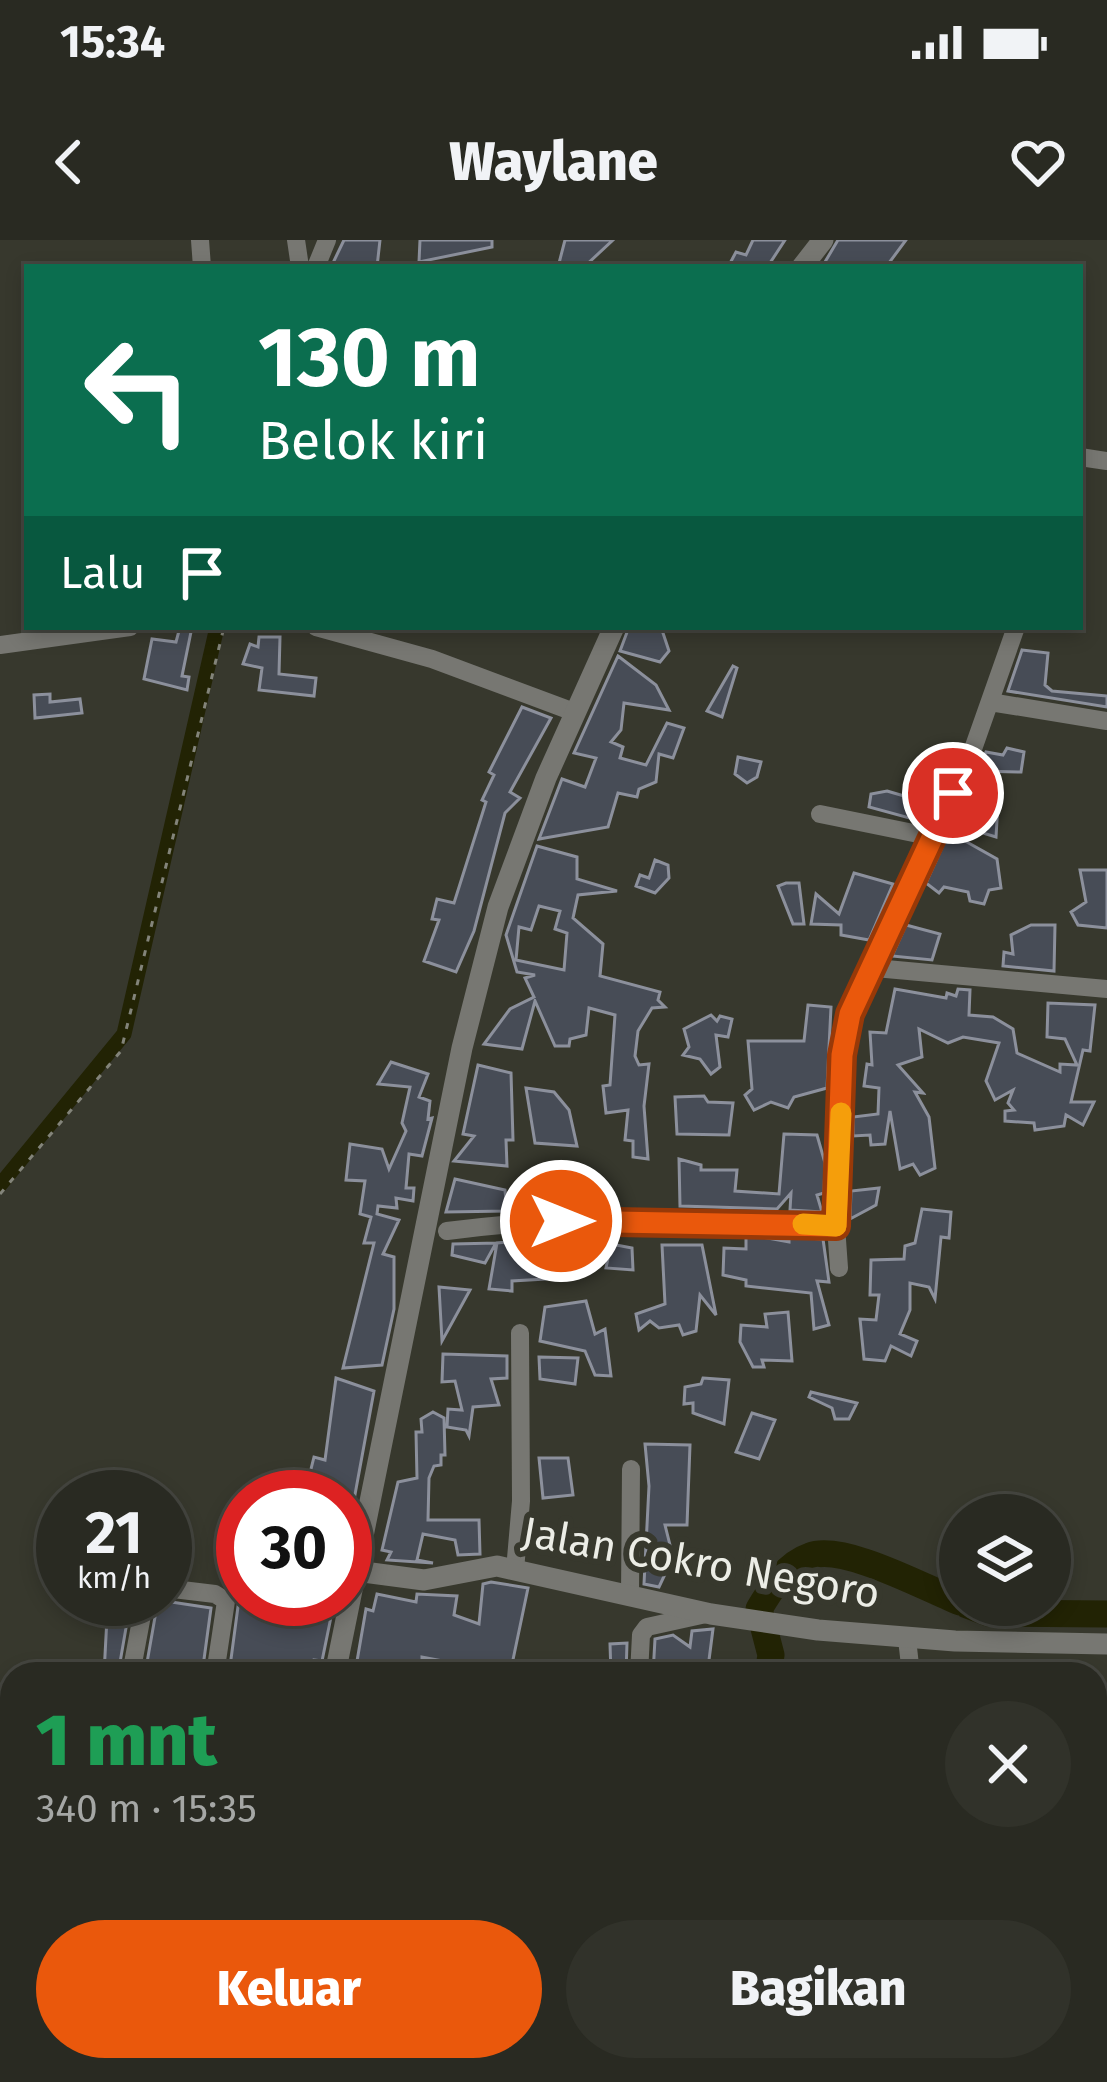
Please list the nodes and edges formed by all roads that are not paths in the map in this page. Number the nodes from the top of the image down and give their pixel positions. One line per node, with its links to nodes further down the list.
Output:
1 (823, 240): 2 (street)
2 (804, 264)
3 (108, 630): 7 (street)
4 (327, 630): 9 (street)
5 (613, 630): 9 (street)
6 (1015, 630): 8 (street)
7 (0, 645)
8 (990, 702): 10 (street); 12 (street)
9 (574, 712): 20 (street)
10 (1107, 721)
11 (820, 814): 12 (street)
12 (933, 837): 13 (street)
13 (875, 968): 14 (street); 15 (street)
14 (1107, 989)
15 (836, 1226): 16 (street); 17 (street)
16 (447, 1231)
17 (838, 1268)
18 (520, 1333): 21 (street)
19 (632, 1469): 24 (street)
20 (372, 1493)
21 (515, 1570): 22 (street, Jalan Cokro Negoro); 24 (street, Jalan Cokro Negoro)
22 (372, 1574)
23 (192, 1591): 31 (street)
24 (630, 1596): 25 (street, Jalan Cokro Negoro)
25 (711, 1614): 28 (street, Jalan Cokro Negoro); 33 (street)
26 (140, 1626): 30 (street)
27 (344, 1626): 32 (street)
28 (907, 1639): 29 (street, Jalan Cokro Negoro); 34 (street)
29 (1107, 1644)
30 (133, 1662)
31 (217, 1662)
32 (337, 1662)
33 (640, 1662)
34 (910, 1662)

